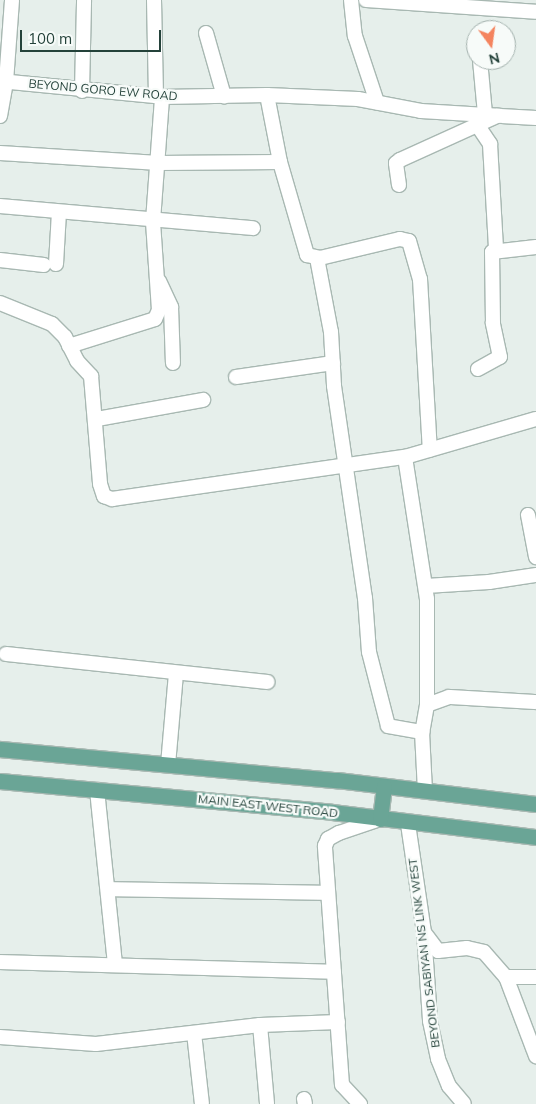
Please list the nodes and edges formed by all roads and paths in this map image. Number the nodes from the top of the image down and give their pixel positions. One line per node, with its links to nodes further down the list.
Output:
1 (12, 0): 10 (street)
2 (84, 0): 11 (street)
3 (154, 0): 14 (street)
4 (351, 0): 15 (street)
5 (366, 0): 6 (street)
6 (444, 3): 7 (street)
7 (536, 12)
8 (206, 33): 13 (street)
9 (480, 70): 18 (street)
10 (3, 81): 11 (street, BEYOND GORO EW ROAD); 16 (street)
11 (82, 91): 14 (street, BEYOND GORO EW ROAD)
12 (267, 95): 13 (street, BEYOND GORO EW ROAD); 15 (street, BEYOND GORO EW ROAD); 21 (street)
13 (224, 96): 14 (street, BEYOND GORO EW ROAD)
14 (159, 97): 20 (street)
15 (377, 102): 18 (street, BEYOND GORO EW ROAD)
16 (0, 116)
17 (536, 118): 18 (street)
18 (482, 120): 22 (street); 28 (street)
19 (0, 153): 20 (street)
20 (159, 162): 21 (street); 25 (street)
21 (280, 162): 29 (street)
22 (399, 185)
23 (0, 206): 24 (street)
24 (59, 212): 25 (street); 30 (street)
25 (153, 221): 26 (street); 31 (street)
26 (253, 228)
27 (536, 247): 28 (street)
28 (496, 249): 36 (street)
29 (317, 258): 35 (street); 41 (street)
30 (0, 260)
31 (157, 279): 33 (street); 34 (street)
32 (0, 302): 33 (street)
33 (70, 346): 39 (street)
34 (173, 363)
35 (333, 363): 37 (street); 43 (street)
36 (478, 369)
37 (236, 377)
38 (203, 400): 39 (street)
39 (97, 419): 43 (street)
40 (536, 419): 41 (street)
41 (430, 450): 42 (street)
42 (405, 457): 43 (street); 47 (street)
43 (344, 465): 53 (street)
44 (528, 515): 45 (street)
45 (536, 557)
46 (536, 574): 47 (street)
47 (426, 586): 52 (street)
48 (6, 654): 49 (street)
49 (176, 673): 50 (street); 55 (street)
50 (268, 682)
51 (536, 702): 52 (street)
52 (427, 705): 53 (street)
53 (422, 732): 59 (street)
54 (0, 749): 55 (main road)
55 (168, 765): 57 (main road)
56 (0, 781): 58 (main road, MAIN EAST WEST ROAD)
57 (384, 786): 59 (main road); 61 (main road)
58 (97, 790): 61 (main road, MAIN EAST WEST ROAD); 64 (street)
59 (425, 791): 60 (main road)
60 (536, 804)
61 (380, 819): 62 (main road, MAIN EAST WEST ROAD); 65 (street)
62 (408, 824): 63 (main road, MAIN EAST WEST ROAD); 66 (street, BEYOND SABIYAN NS LINK WEST)
63 (536, 838)
64 (108, 889): 65 (street); 68 (street)
65 (328, 893): 69 (street)
66 (424, 932): 70 (street); 80 (street, BEYOND SABIYAN NS LINK WEST)
67 (0, 962): 68 (street)
68 (115, 964): 69 (street)
69 (334, 972): 72 (street)
70 (506, 977): 71 (street); 76 (street)
71 (536, 977)
72 (338, 1022): 73 (street); 79 (street)
73 (260, 1025): 74 (street); 78 (street)
74 (194, 1033): 75 (street); 77 (street)
75 (0, 1038)
76 (536, 1056)
77 (202, 1104)
78 (267, 1104)
79 (360, 1104)
80 (464, 1104)

